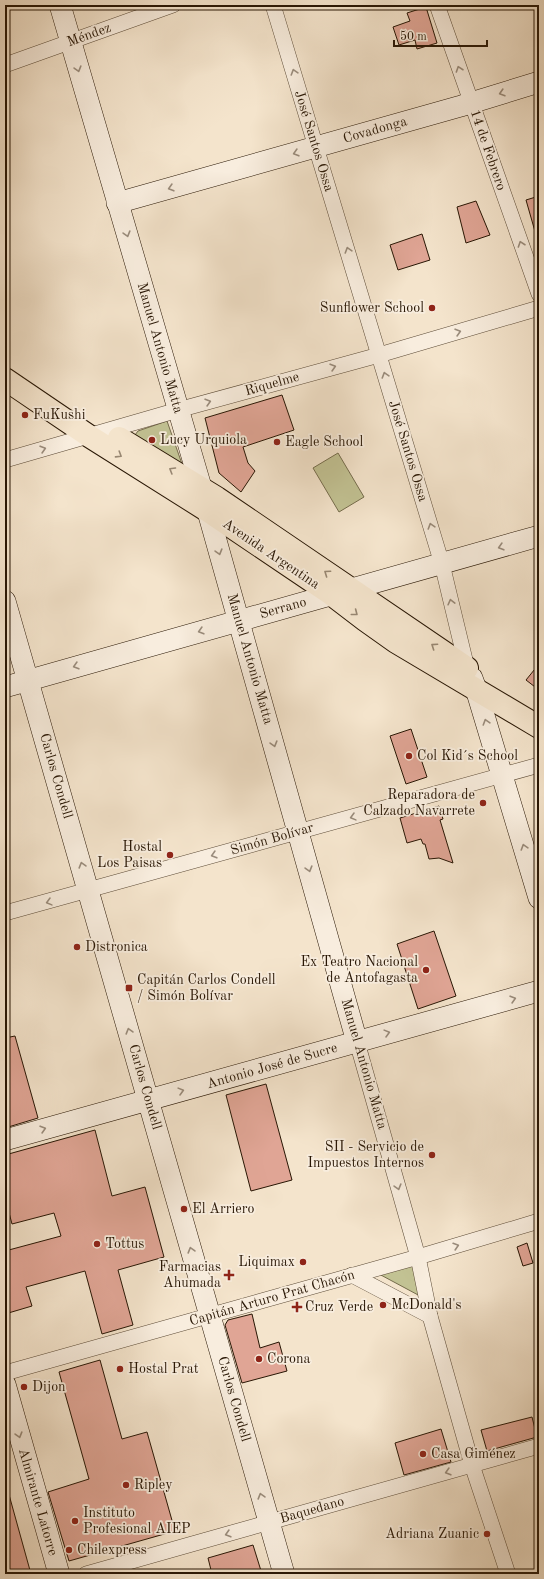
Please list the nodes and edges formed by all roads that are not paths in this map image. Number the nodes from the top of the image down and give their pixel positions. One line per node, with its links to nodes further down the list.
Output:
1 (60, 5): 5 (street, Manuel Antonio Matta)
2 (173, 5): 5 (street, Méndez)
3 (273, 5): 9 (street, José Santos Ossa, one-way to 3)
4 (437, 5): 8 (street, 14 de Febrero, one-way to 4)
5 (70, 41): 6 (street, Méndez); 10 (street, Manuel Antonio Matta, one-way to 10)
6 (5, 65)
7 (539, 82): 8 (street, Covadonga, one-way to 8)
8 (471, 102): 9 (street, Covadonga); 11 (street, 14 de Febrero, one-way to 8)
9 (316, 147): 10 (street, Covadonga, one-way to 10); 13 (street, José Santos Ossa, one-way to 9)
10 (118, 203): 16 (street, Manuel Antonio Matta, one-way to 16)
11 (539, 294)
12 (539, 308): 13 (street, Riquelme, one-way to 12)
13 (379, 355): 16 (street, Riquelme, one-way to 13); 22 (street, José Santos Ossa, one-way to 13)
14 (5, 363): 17 (main road, Avenida Argentina)
15 (5, 379): 17 (main road, Avenida Argentina)
16 (178, 410): 17 (street, Riquelme); 19 (street, Manuel Antonio Matta)
17 (98, 433): 18 (street, Riquelme, one-way to 17); 19 (main road, Avenida Argentina, one-way to 17); 20 (main road, Avenida Argentina, one-way to 20)
18 (5, 460)
19 (201, 487): 20 (street, Manuel Antonio Matta); 23 (main road, Avenida Argentina, one-way to 19)
20 (208, 512): 23 (main road, Avenida Argentina); 25 (street, Manuel Antonio Matta, one-way to 25)
21 (539, 536): 22 (street, Serrano, one-way to 22)
22 (442, 564): 23 (street, Serrano); 26 (street, José Santos Ossa, one-way to 22)
23 (341, 592): 25 (street, Serrano); 26 (main road, Avenida Argentina, one-way to 23); 29 (main road, Avenida Argentina, one-way to 29)
24 (5, 601): 27 (street, Carlos Condell)
25 (239, 621): 27 (street, Serrano, one-way to 27); 34 (street, Manuel Antonio Matta, one-way to 34)
26 (467, 668): 29 (street, José Santos Ossa); 30 (main road, Avenida Argentina)
27 (29, 680): 28 (street, Serrano); 35 (street, Carlos Condell, one-way to 27)
28 (5, 686)
29 (476, 688): 31 (main road, Avenida Argentina); 33 (street, José Santos Ossa, one-way to 29)
30 (539, 710)
31 (539, 727)
32 (539, 765): 33 (street, Simón Bolívar)
33 (502, 776): 34 (street, Simón Bolívar, one-way to 34); 36 (street, José Santos Ossa, one-way to 33)
34 (298, 832): 35 (street, Simón Bolívar, one-way to 35); 39 (street, Manuel Antonio Matta, one-way to 39)
35 (89, 891): 37 (street, Simón Bolívar, one-way to 37); 40 (street, Carlos Condell, one-way to 35)
36 (539, 898)
37 (5, 914)
38 (539, 991): 39 (street, Antonio José de Sucre, one-way to 38)
39 (358, 1042): 40 (street, Antonio José de Sucre, one-way to 39); 43 (street, Manuel Antonio Matta, one-way to 43)
40 (148, 1100): 41 (street, Antonio José de Sucre, one-way to 40); 45 (street, Carlos Condell, one-way to 40)
41 (5, 1140)
42 (539, 1221): 43 (street, Capitán Arturo Prat Chacón, one-way to 42)
43 (418, 1257): 44 (street, Capitán Arturo Prat Chacón); 46 (street, Manuel Antonio Matta)
44 (352, 1275): 45 (street, Capitán Arturo Prat Chacón); 46 (street)
45 (210, 1315): 47 (street, Capitán Arturo Prat Chacón); 51 (street, Carlos Condell, one-way to 45)
46 (430, 1316): 50 (street, Manuel Antonio Matta)
47 (5, 1373)
48 (5, 1384): 52 (street, Almirante Latorre, one-way to 52)
49 (539, 1446): 50 (street, Baquedano)
50 (472, 1465): 51 (street, Baquedano, one-way to 51); 55 (street, Manuel Antonio Matta)
51 (269, 1522): 53 (street, Baquedano, one-way to 53); 54 (street, Carlos Condell)
52 (59, 1574)
53 (86, 1574)
54 (284, 1574)
55 (508, 1574)

